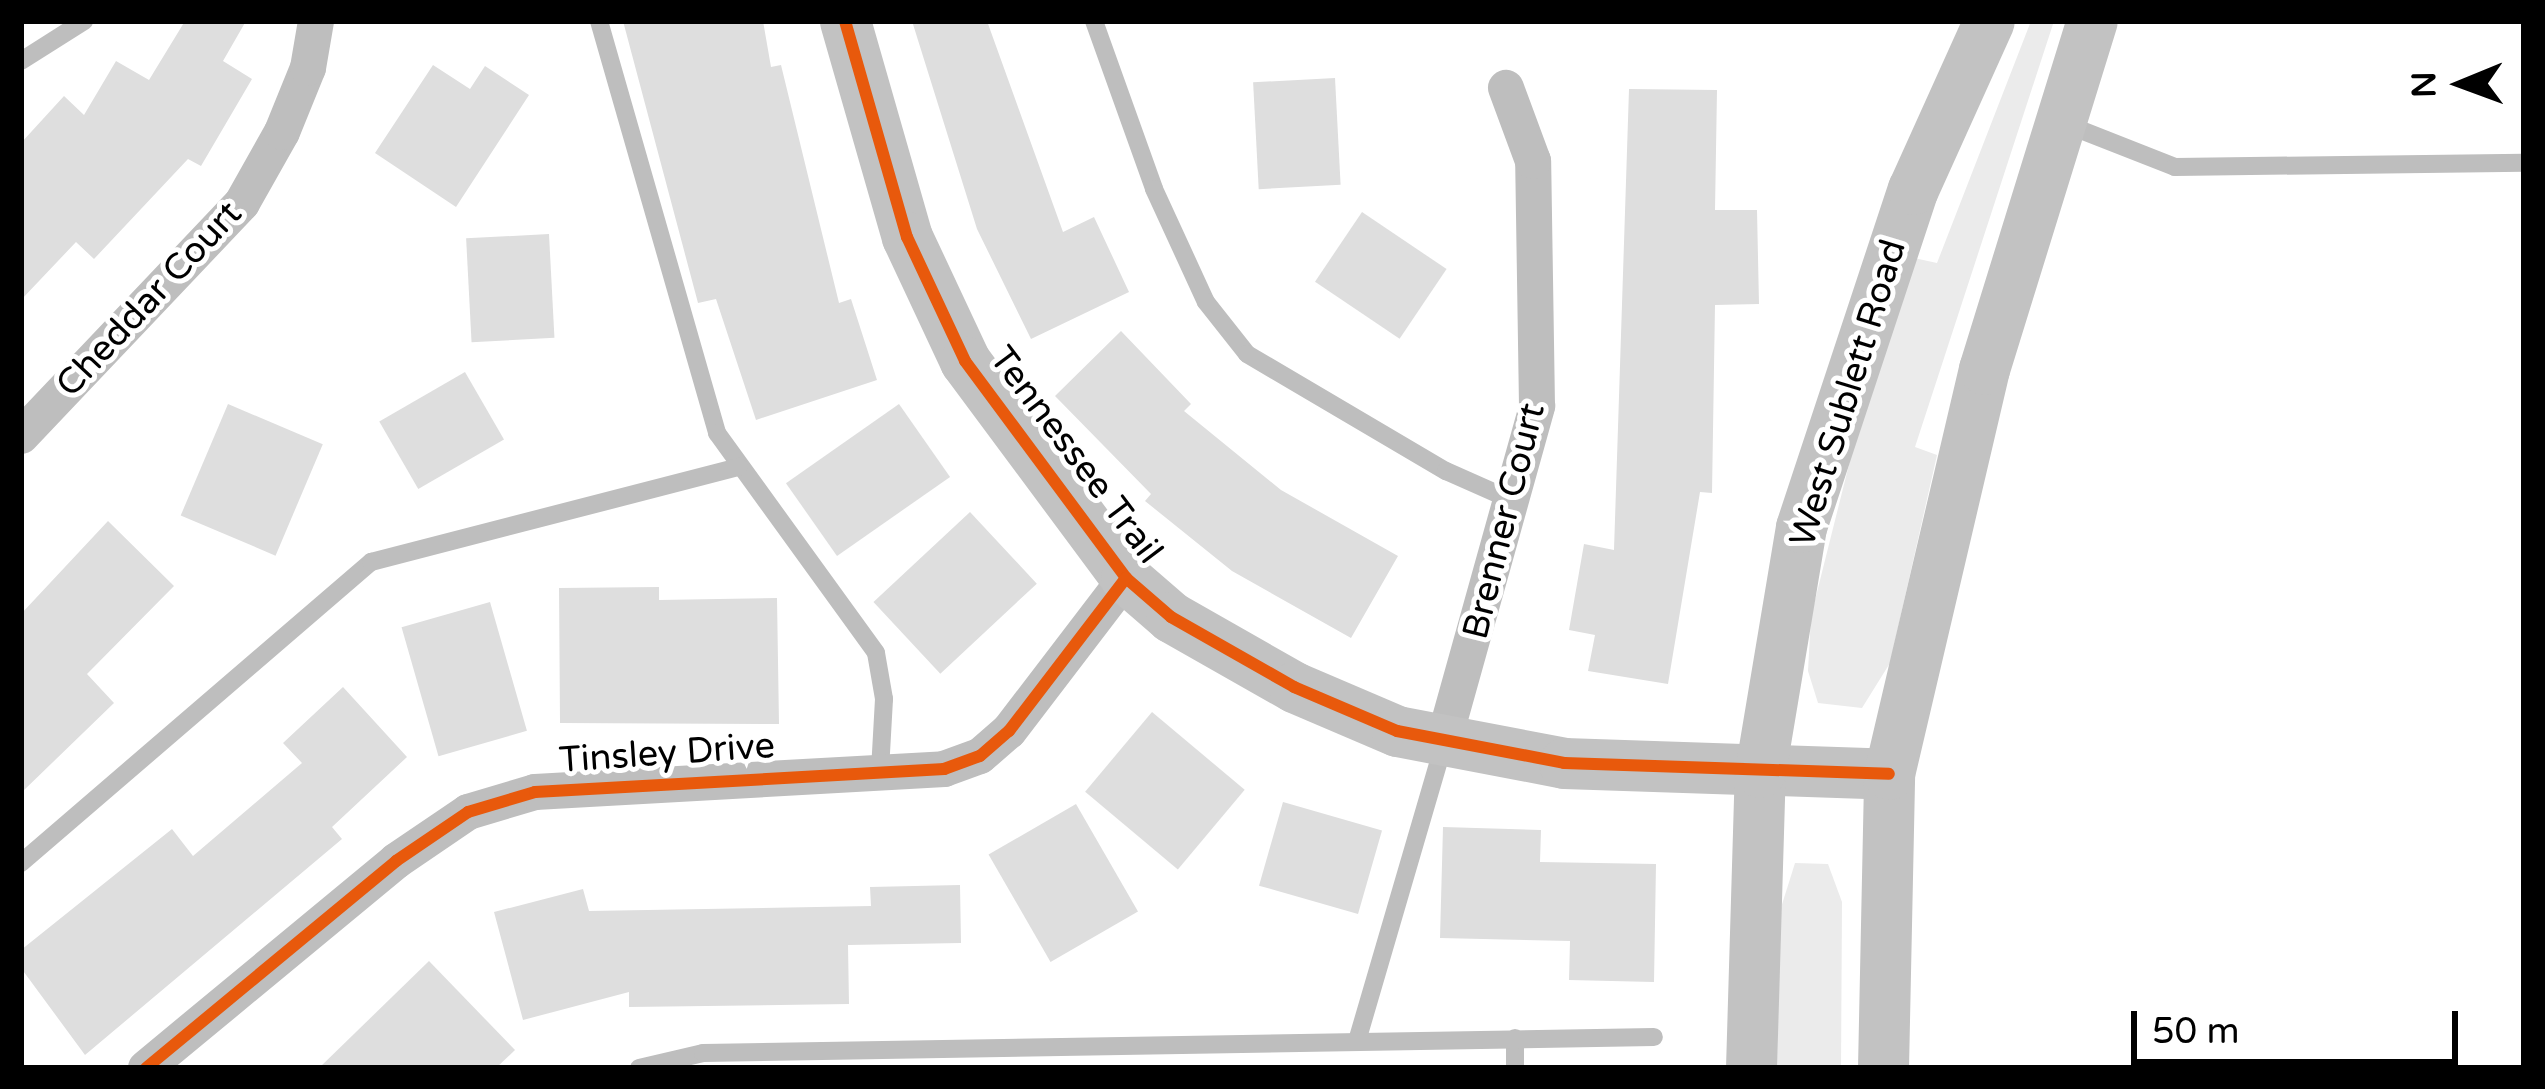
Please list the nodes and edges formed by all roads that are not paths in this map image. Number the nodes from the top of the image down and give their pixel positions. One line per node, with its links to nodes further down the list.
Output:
1 (84, 21): 8 (lane)
2 (316, 21): 12 (street, Cheddar Court)
3 (599, 21): 13 (lane)
4 (845, 21): 15 (main road, Tennessee Trail)
5 (1094, 21): 14 (lane)
6 (1989, 21): 18 (main road, West Sublett Road)
7 (2092, 21): 10 (main road)
8 (21, 62)
9 (1506, 88): 14 (street, Brenner Court)
10 (2059, 121): 11 (lane); 19 (main road)
11 (2524, 163)
12 (21, 436)
13 (739, 467): 17 (lane); 20 (lane)
14 (1516, 502): 16 (street, Brenner Court)
15 (1126, 578): 16 (main road, Tennessee Trail); 17 (street, Tinsley Drive)
16 (1444, 740): 18 (main road, Tennessee Trail); 23 (lane)
17 (880, 770): 24 (street, Tinsley Drive)
18 (1760, 772): 19 (main road, Tennessee Trail); 27 (main road, West Sublett Road)
19 (1888, 774): 28 (main road)
20 (21, 863)
21 (1654, 1037): 22 (lane)
22 (1515, 1039): 23 (lane); 26 (lane)
23 (1357, 1041): 25 (lane)
24 (146, 1068)
25 (639, 1068)
26 (1515, 1068)
27 (1751, 1068)
28 (1883, 1068)

